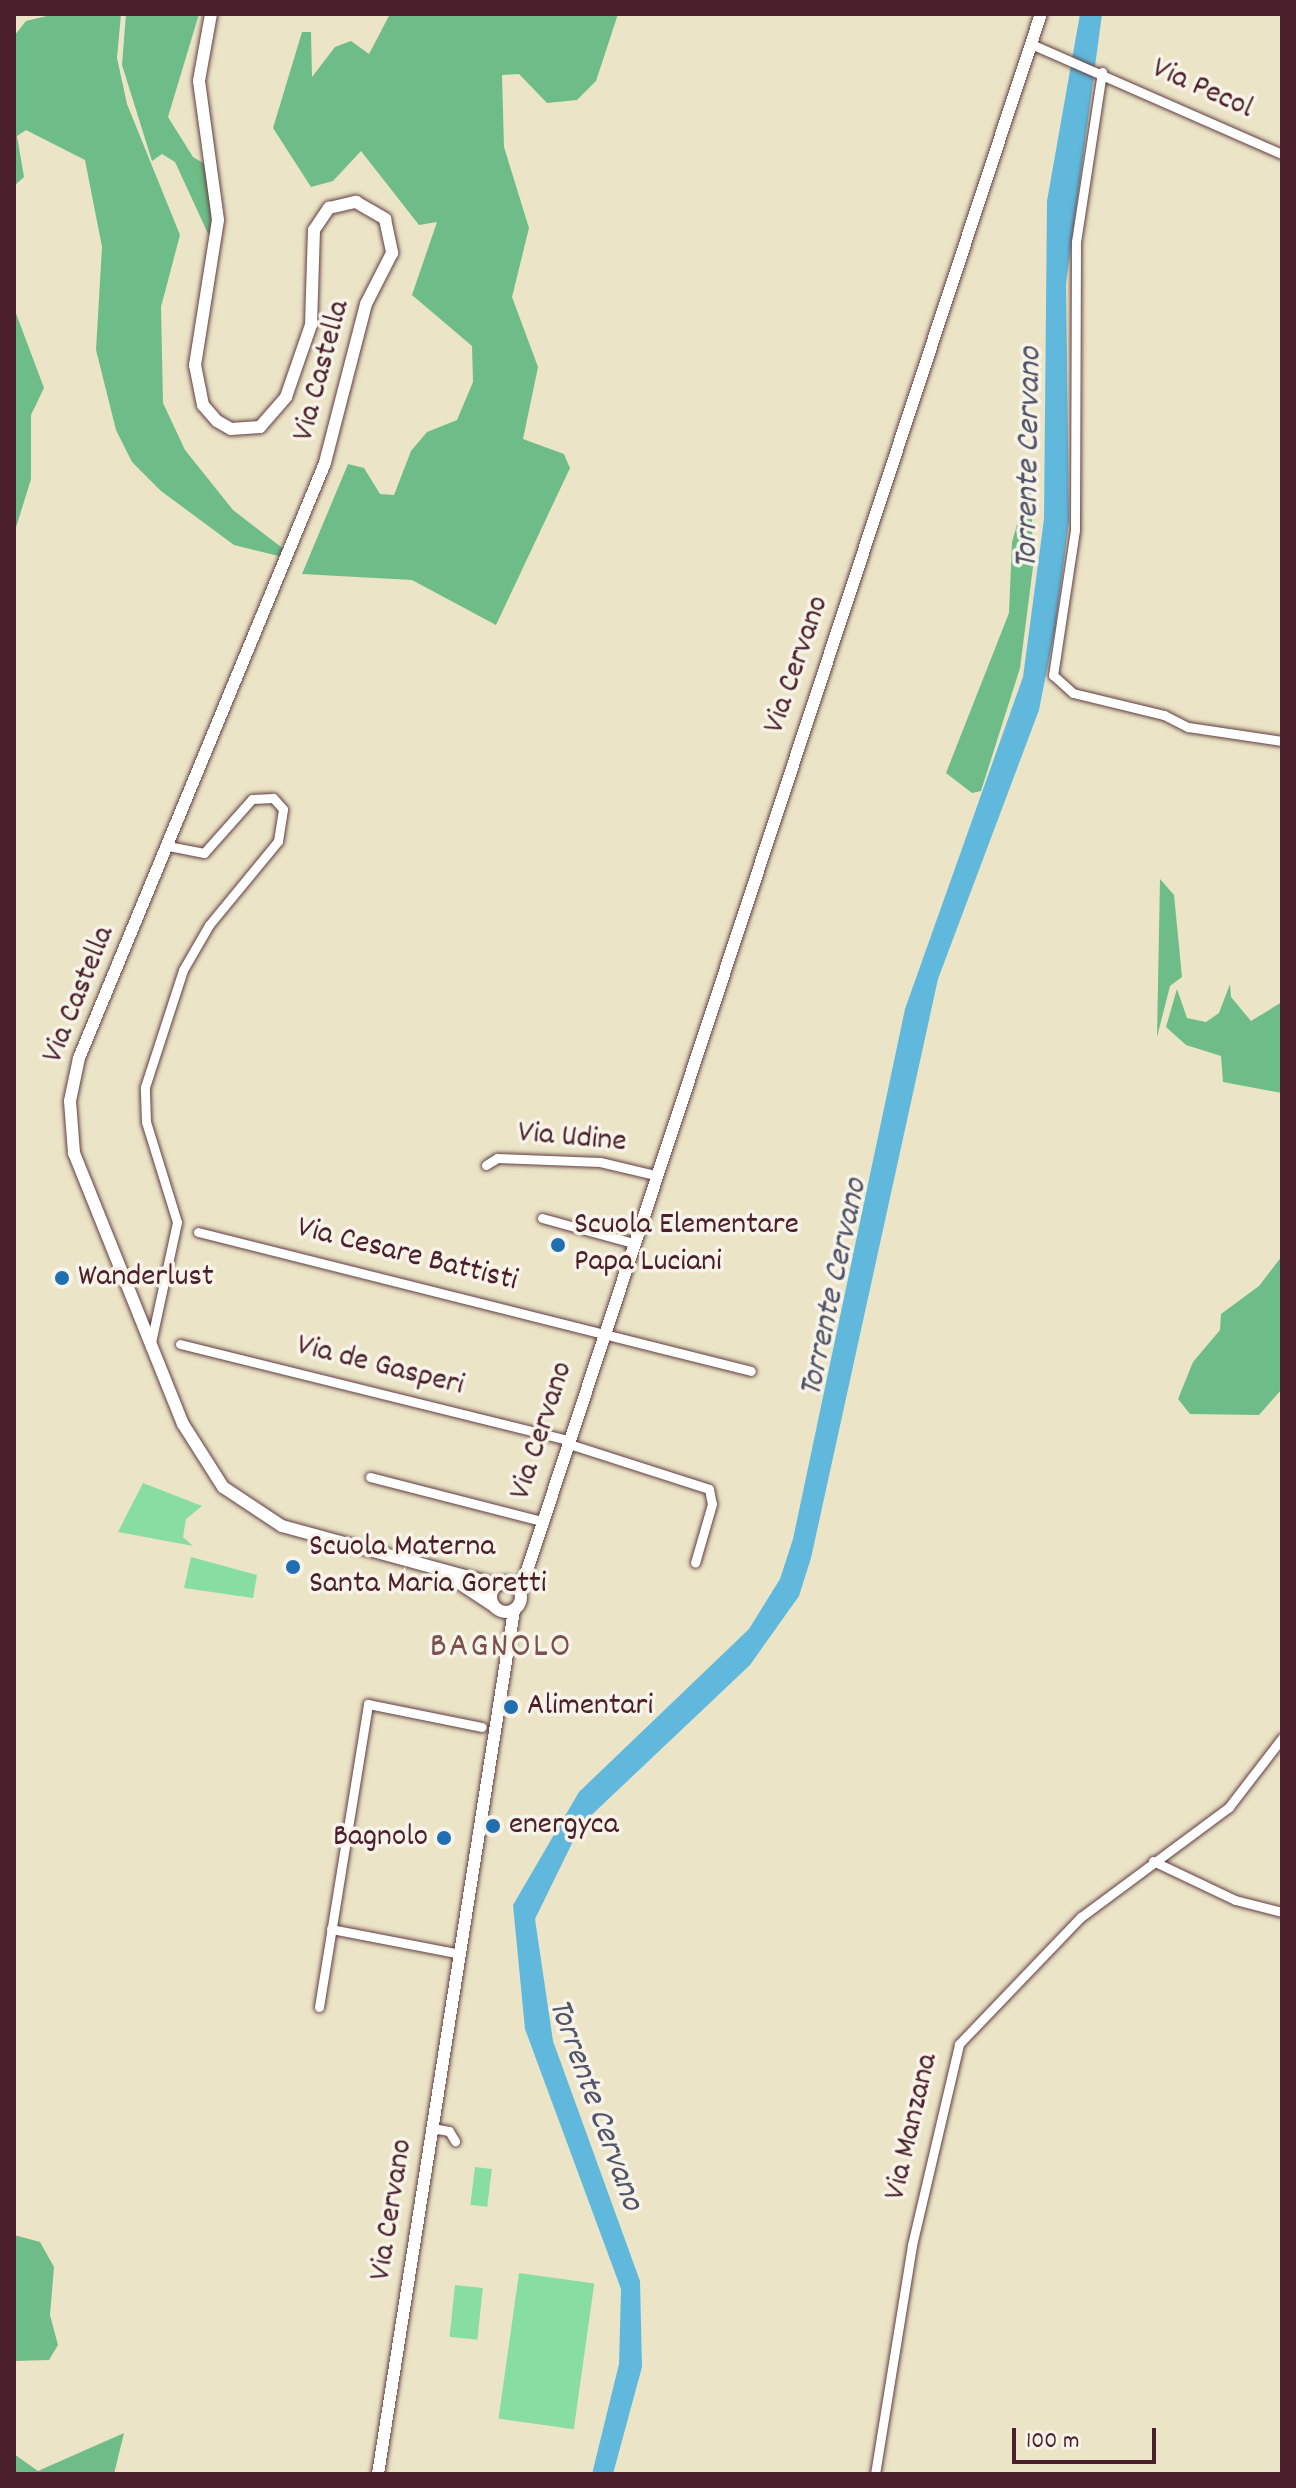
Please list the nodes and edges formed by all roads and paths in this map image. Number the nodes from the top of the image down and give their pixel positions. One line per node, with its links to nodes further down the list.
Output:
1 (211, 14): 7 (main road, Via Castella)
2 (1041, 14): 3 (main road, Via Cervano)
3 (1031, 44): 4 (street, Via Pecol); 9 (main road, Via Cervano)
4 (1102, 72): 5 (street, Via Pecol); 6 (street)
5 (1282, 154)
6 (1282, 741)
7 (169, 846): 15 (main road, Via Castella); 15 (street)
8 (486, 1165): 9 (street, Via Udine)
9 (655, 1175): 12 (main road, Via Cervano)
10 (542, 1218): 12 (street)
11 (198, 1232): 13 (street, Via Cesare Battisti)
12 (633, 1243): 13 (main road, Via Cervano)
13 (603, 1332): 16 (street, Via Cervano); 17 (main road, Via Cervano)
14 (180, 1344): 17 (street, Via de Gasperi)
15 (150, 1347): 22 (main road, Via Castella)
16 (751, 1371)
17 (566, 1442): 19 (main road, Via Cervano); 21 (street, Via de Gasperi)
18 (370, 1477): 19 (street)
19 (541, 1521): 20 (main road, Via Cervano)
20 (531, 1556): 23 (main road); 24 (main road, Via Cervano)
21 (695, 1563)
22 (428, 1567): 23 (main road); 25 (main road)
23 (502, 1583): 24 (main road); 25 (main road)
24 (520, 1592): 26 (main road, Via Cervano)
25 (495, 1607): 26 (main road); 27 (main road)
26 (514, 1610): 27 (main road, Via Cervano)
27 (509, 1649): 33 (main road, Via Cervano)
28 (482, 1727): 32 (street)
29 (1282, 1738): 30 (street, Via Manzana)
30 (1153, 1861): 31 (street); 38 (street, Via Manzana)
31 (1282, 1912)
32 (331, 1929): 33 (street); 34 (street)
33 (456, 1953): 35 (main road, Via Cervano)
34 (319, 2007)
35 (432, 2128): 36 (street); 37 (main road, Via Cervano)
36 (455, 2141)
37 (378, 2474)
38 (875, 2474)

